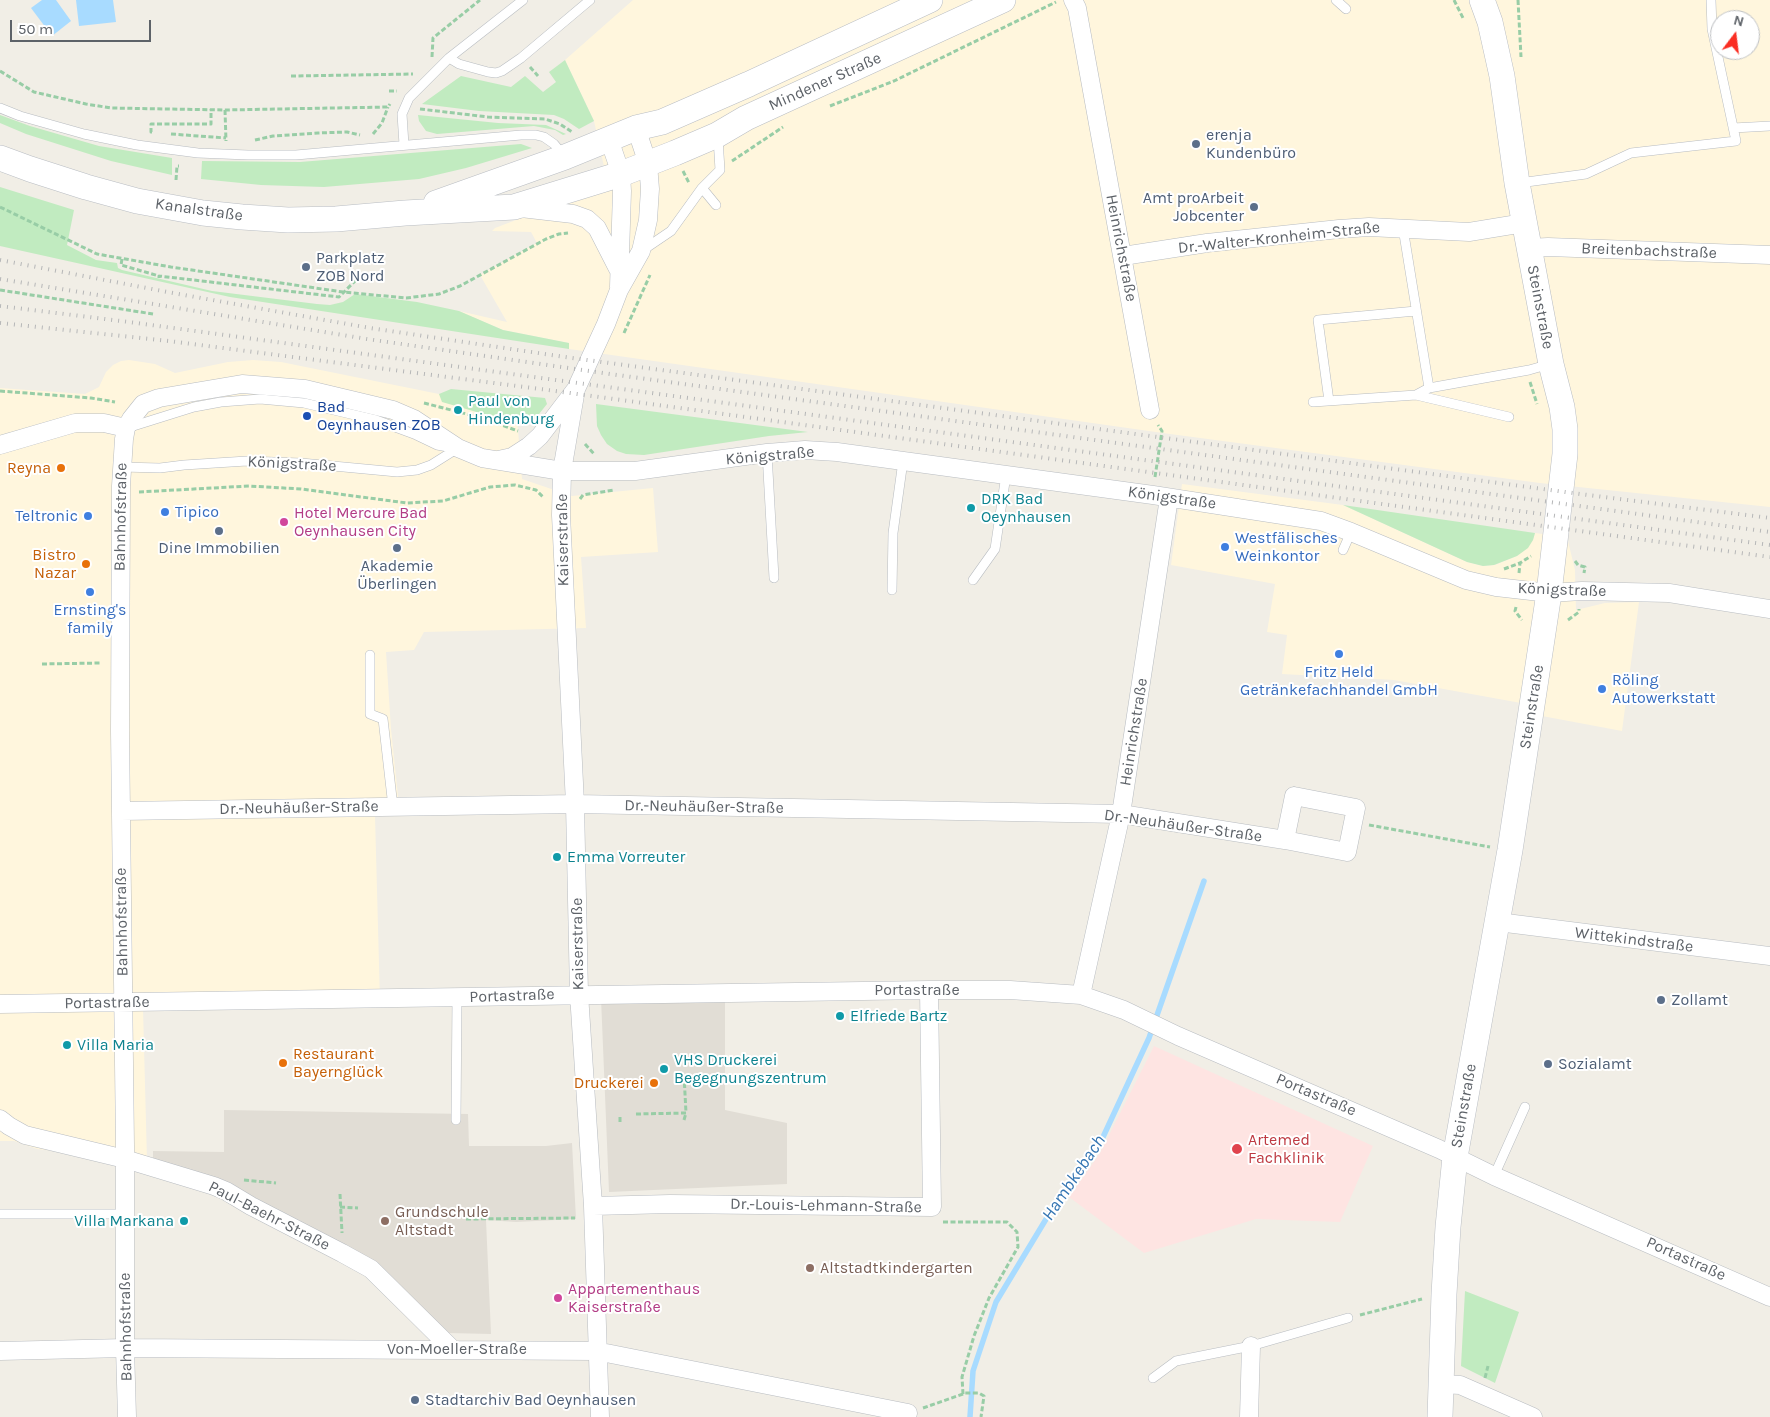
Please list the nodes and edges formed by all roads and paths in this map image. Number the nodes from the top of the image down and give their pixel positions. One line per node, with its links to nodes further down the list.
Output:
1 (480, 0): 13 (path)
2 (523, 0): 12 (lane)
3 (590, 0): 12 (lane)
4 (930, 0): 30 (main road, Mindener Straße)
5 (1003, 0): 34 (main road, Mindener Straße)
6 (1060, 0): 24 (path)
7 (1073, 0): 61 (street, Heinrichstraße)
8 (1336, 0): 11 (lane)
9 (1482, 0): 48 (main road, Steinstraße)
10 (1711, 0): 31 (lane)
11 (1346, 9)
12 (449, 58): 39 (lane)
13 (431, 59)
14 (419, 69): 16 (path)
15 (0, 71): 25 (path)
16 (412, 74): 17 (path); 18 (path)
17 (290, 76)
18 (407, 79)
19 (401, 84): 21 (path)
20 (389, 91): 21 (path)
21 (396, 91): 22 (path)
22 (388, 107): 27 (path); 37 (path)
23 (0, 108): 39 (lane)
24 (823, 108)
25 (211, 109): 27 (path); 32 (path)
26 (420, 109): 40 (path)
27 (225, 110): 35 (path)
28 (790, 124): 45 (path)
29 (1770, 126): 31 (lane)
30 (636, 128): 36 (main road, Kanalstraße); 42 (street)
31 (1734, 128): 48 (lane)
32 (160, 133)
33 (170, 134): 35 (path)
34 (718, 135): 42 (main road, Mindener Straße); 45 (lane)
35 (226, 138): 38 (path)
36 (609, 139): 40 (main road, Kanalstraße); 46 (street)
37 (251, 142)
38 (226, 145)
39 (404, 145): 40 (lane)
40 (571, 146): 54 (main road, Kanalstraße)
41 (0, 158): 54 (main road, Kanalstraße)
42 (648, 164): 46 (main road, Kanalstraße); 59 (street)
43 (680, 164): 50 (path)
44 (186, 166): 47 (path)
45 (720, 170): 49 (lane)
46 (620, 174): 53 (main road, Kanalstraße); 65 (street)
47 (176, 180)
48 (1517, 183): 55 (main road, Steinstraße)
49 (702, 188): 50 (lane); 51 (lane)
50 (696, 197): 59 (lane)
51 (716, 205)
52 (0, 207): 62 (path)
53 (514, 207): 54 (main road, Kanalstraße); 65 (street)
54 (405, 213)
55 (1524, 223): 56 (street, Dr.-Walter-Kronheim-Straße); 58 (main road, Steinstraße)
56 (1403, 228): 61 (street, Dr.-Walter-Kronheim-Straße); 68 (lane)
57 (577, 232): 67 (path)
58 (1529, 248): 60 (street, Breitenbachstraße); 71 (main road, Steinstraße)
59 (641, 251): 65 (street)
60 (1770, 255)
61 (1123, 256): 79 (street, Heinrichstraße)
62 (122, 259): 67 (path); 67 (path)
63 (653, 268): 70 (path)
64 (357, 279): 67 (path)
65 (620, 282): 73 (street)
66 (0, 290): 69 (path)
67 (343, 292)
68 (1416, 311): 72 (lane); 76 (lane)
69 (152, 314)
70 (622, 336)
71 (1551, 364): 72 (lane); 102 (main road, Steinstraße)
72 (1429, 388): 75 (lane)
73 (576, 389): 87 (street); 90 (street, Kaiserstraße)
74 (0, 391): 77 (path)
75 (1416, 395): 76 (lane); 80 (lane)
76 (1329, 401): 78 (lane)
77 (115, 402)
78 (1313, 402)
79 (1150, 410): 94 (path)
80 (1509, 417)
81 (126, 428): 83 (street); 84 (street, Königstraße); 89 (street, Bahnhofstraße)
82 (584, 444): 86 (path)
83 (0, 445)
84 (458, 448): 87 (street, Königstraße); 89 (lane, Königstraße)
85 (767, 453): 88 (street, Königstraße); 90 (street, Königstraße); 99 (lane)
86 (596, 455)
87 (494, 461): 90 (street, Königstraße)
88 (903, 461): 91 (street, Königstraße); 101 (lane)
89 (121, 467): 92 (street, Bahnhofstraße)
90 (562, 471): 109 (street, Kaiserstraße)
91 (1006, 475): 94 (street, Königstraße); 100 (lane)
92 (120, 486): 95 (path); 111 (street, Bahnhofstraße)
93 (591, 494): 96 (path)
94 (1161, 496): 97 (street, Königstraße); 112 (street, Heinrichstraße)
95 (544, 499)
96 (578, 503)
97 (1351, 532): 98 (lane); 102 (street, Königstraße)
98 (1343, 550)
99 (774, 578)
100 (973, 580)
101 (892, 590)
102 (1550, 593): 103 (street, Königstraße); 116 (main road, Steinstraße)
103 (1770, 608)
104 (1586, 610): 105 (path)
105 (1579, 612)
106 (370, 655): 110 (lane)
107 (101, 663): 108 (path)
108 (42, 664)
109 (575, 804): 110 (street, Dr.-Neuhäußer-Straße); 112 (street, Dr.-Neuhäußer-Straße); 119 (street, Kaiserstraße)
110 (393, 807): 111 (street, Dr.-Neuhäußer-Straße)
111 (121, 811): 122 (street, Bahnhofstraße)
112 (1121, 814): 114 (street, Dr.-Neuhäußer-Straße); 120 (street, Heinrichstraße)
113 (1353, 822): 114 (street, Dr.-Neuhäußer-Straße); 114 (street); 115 (path)
114 (1285, 840)
115 (1490, 846)
116 (1498, 922): 117 (street, Wittekindstraße); 133 (main road, Steinstraße)
117 (1770, 956)
118 (929, 990): 119 (street, Portastraße); 120 (street, Portastraße); 138 (street, Dr.-Louis-Lehmann-Straße)
119 (579, 994): 121 (street, Portastraße); 140 (street, Kaiserstraße)
120 (1081, 995): 133 (street, Portastraße)
121 (457, 998): 122 (street, Portastraße); 130 (lane)
122 (123, 1003): 123 (street, Portastraße); 134 (street, Bahnhofstraße)
123 (0, 1004)
124 (684, 1075): 126 (path)
125 (1525, 1108): 135 (lane)
126 (686, 1113): 127 (path); 131 (path)
127 (636, 1114)
128 (620, 1117): 132 (path)
129 (0, 1118): 134 (street, Paul-Baehr-Straße)
130 (456, 1120)
131 (684, 1120)
132 (620, 1123)
133 (1455, 1157): 135 (street, Portastraße); 145 (main road, Steinstraße)
134 (125, 1159): 142 (street, Bahnhofstraße); 144 (street, Paul-Baehr-Straße)
135 (1494, 1176): 146 (street, Portastraße)
136 (340, 1194): 137 (path)
137 (340, 1207): 139 (path); 144 (path)
138 (932, 1207): 140 (street, Dr.-Louis-Lehmann-Straße); 155 (path)
139 (358, 1208)
140 (593, 1212): 143 (path); 152 (street, Kaiserstraße)
141 (0, 1214): 142 (lane)
142 (125, 1214): 149 (street, Bahnhofstraße)
143 (466, 1219)
144 (342, 1253): 150 (street, Paul-Baehr-Straße)
145 (1444, 1294): 147 (path); 154 (main road, Steinstraße)
146 (1770, 1297)
147 (1348, 1318): 148 (lane)
148 (1251, 1346): 153 (lane); 160 (street)
149 (125, 1348): 150 (street, Von-Moeller-Straße); 151 (street, Von-Moeller-Straße); 157 (street, Bahnhofstraße)
150 (452, 1349): 152 (street, Von-Moeller-Straße)
151 (0, 1351)
152 (596, 1351): 156 (street, Von-Moeller-Straße); 158 (street, Kaiserstraße)
153 (1153, 1378)
154 (1441, 1384): 161 (main road, Steinstraße); 162 (street)
155 (964, 1393): 156 (path); 159 (path)
156 (908, 1413)
157 (127, 1417)
158 (600, 1417)
159 (981, 1417)
160 (1249, 1417)
161 (1440, 1417)
162 (1533, 1417)

